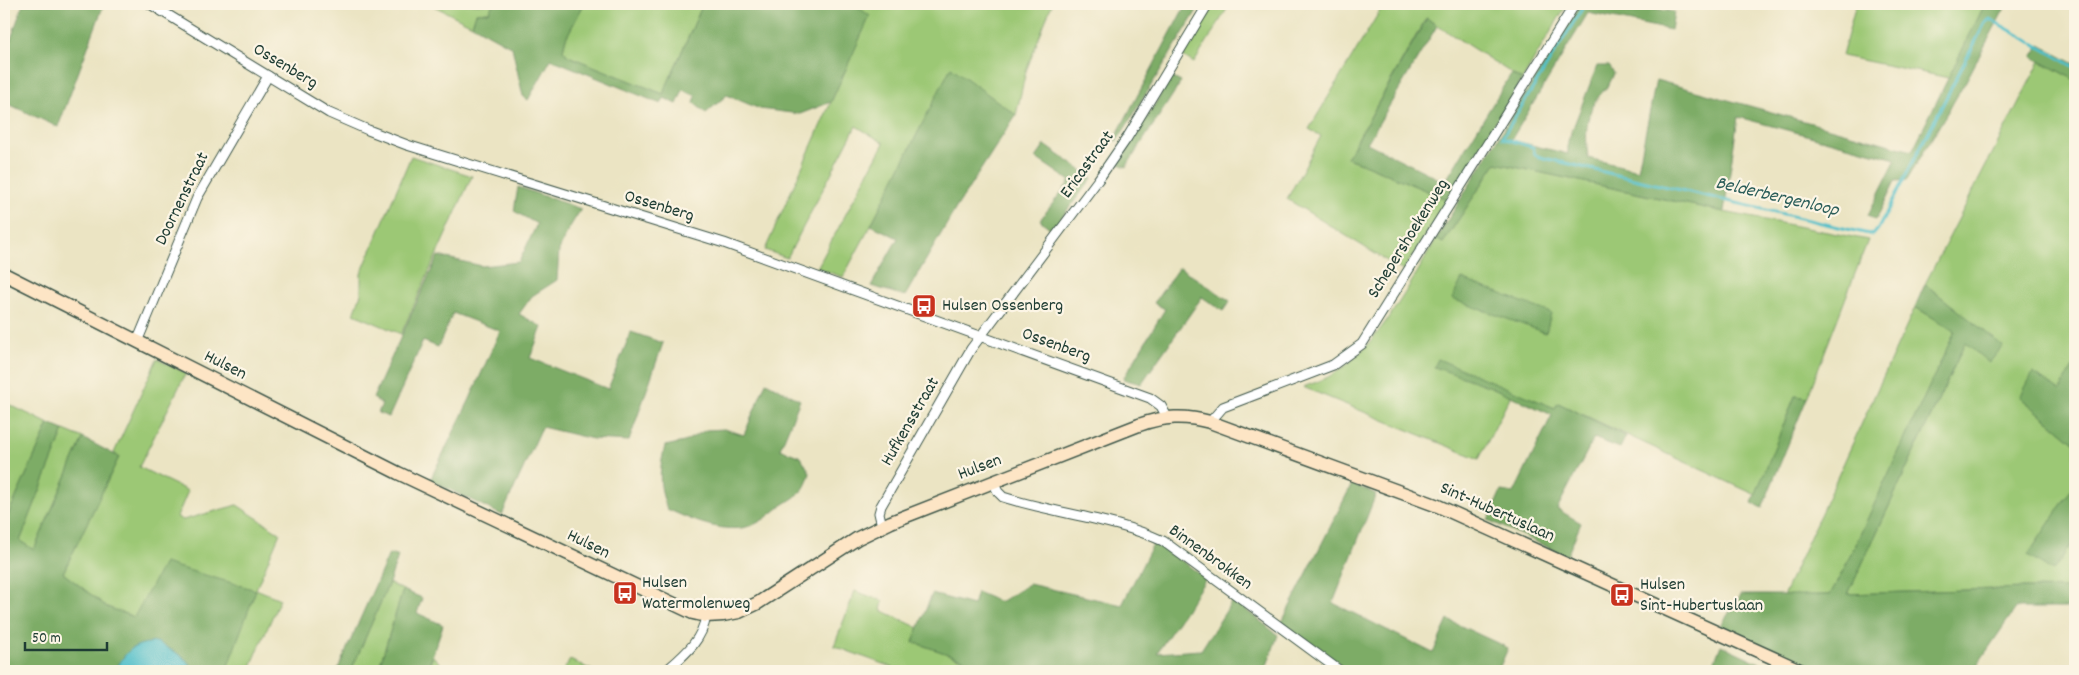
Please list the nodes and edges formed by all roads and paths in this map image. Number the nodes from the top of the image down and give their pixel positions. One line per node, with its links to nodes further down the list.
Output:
1 (150, 4): 4 (street, Ossenberg)
2 (1208, 4): 7 (street, Ericastraat)
3 (1575, 4): 10 (street, Schepershoekenweg)
4 (166, 8): 5 (street, Ossenberg)
5 (268, 76): 7 (street, Ossenberg); 8 (street, Doornenstraat)
6 (4, 274): 8 (street, Hulsen)
7 (981, 336): 9 (street, Ossenberg); 12 (street, Hufkensstraat)
8 (136, 342): 13 (street, Hulsen)
9 (1167, 417): 10 (street, Sint-Hubertuslaan); 11 (street, Hulsen)
10 (1210, 422): 16 (street, Sint-Hubertuslaan)
11 (993, 482): 12 (street, Hulsen); 15 (street, Binnenbrokken)
12 (882, 526): 13 (street, Hulsen)
13 (706, 616): 14 (street)
14 (666, 671)
15 (1340, 671)
16 (1802, 671)

